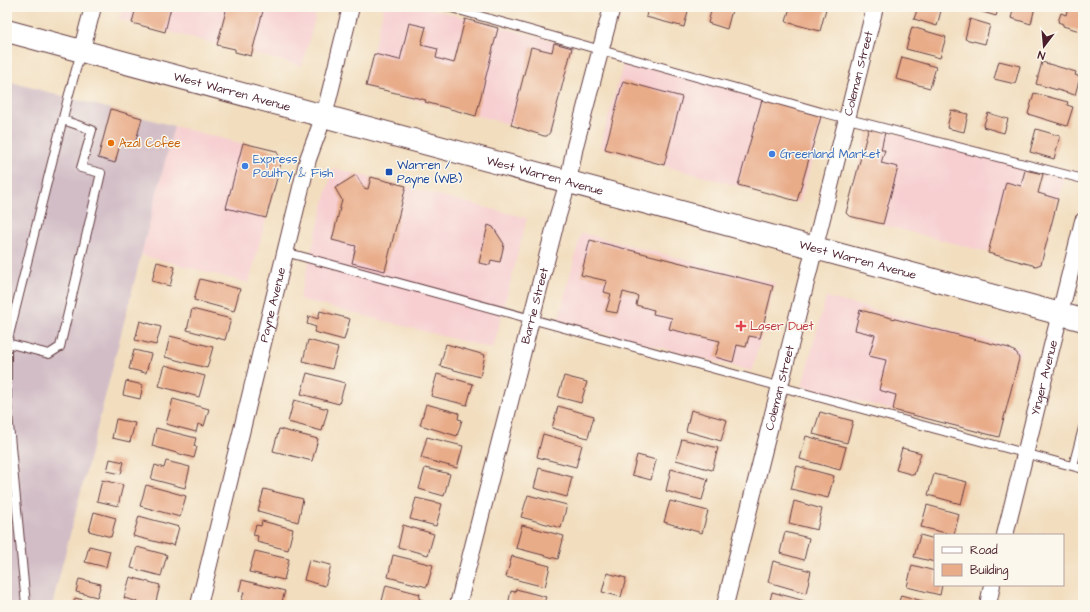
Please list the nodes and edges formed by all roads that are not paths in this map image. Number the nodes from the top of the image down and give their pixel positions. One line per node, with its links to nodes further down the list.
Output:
1 (93, 7): 8 (street)
2 (351, 7): 9 (street, Payne Avenue)
3 (448, 7): 7 (lane)
4 (612, 7): 7 (street, Barrie Street)
5 (875, 7): 10 (street, Coleman Street)
6 (8, 34): 8 (main road, West Warren Avenue)
7 (601, 50): 10 (lane); 13 (street, Barrie Street)
8 (81, 52): 9 (main road, West Warren Avenue); 11 (lane)
9 (324, 116): 13 (main road, West Warren Avenue); 16 (street, Payne Avenue)
10 (846, 118): 12 (lane); 15 (street, Coleman Street)
11 (63, 120): 20 (lane); 20 (lane)
12 (1083, 179)
13 (568, 182): 15 (main road, West Warren Avenue); 18 (street, Barrie Street)
14 (1083, 221): 17 (street, Yinger Avenue)
15 (814, 248): 17 (main road, West Warren Avenue); 21 (street, Coleman Street)
16 (286, 252): 18 (lane); 29 (street, Payne Avenue)
17 (1060, 314): 19 (main road, West Warren Avenue); 23 (street, Yinger Avenue)
18 (532, 320): 21 (lane); 30 (street, Barrie Street)
19 (1083, 320)
20 (7, 344): 28 (lane)
21 (779, 387): 23 (lane); 31 (street, Coleman Street)
22 (1083, 428): 24 (lane)
23 (1025, 454): 24 (lane); 26 (street, Yinger Avenue)
24 (1073, 466): 25 (lane)
25 (1083, 469)
26 (1005, 534)
27 (992, 586): 32 (street)
28 (26, 605)
29 (199, 605)
30 (458, 605)
31 (725, 605)
32 (988, 605)

